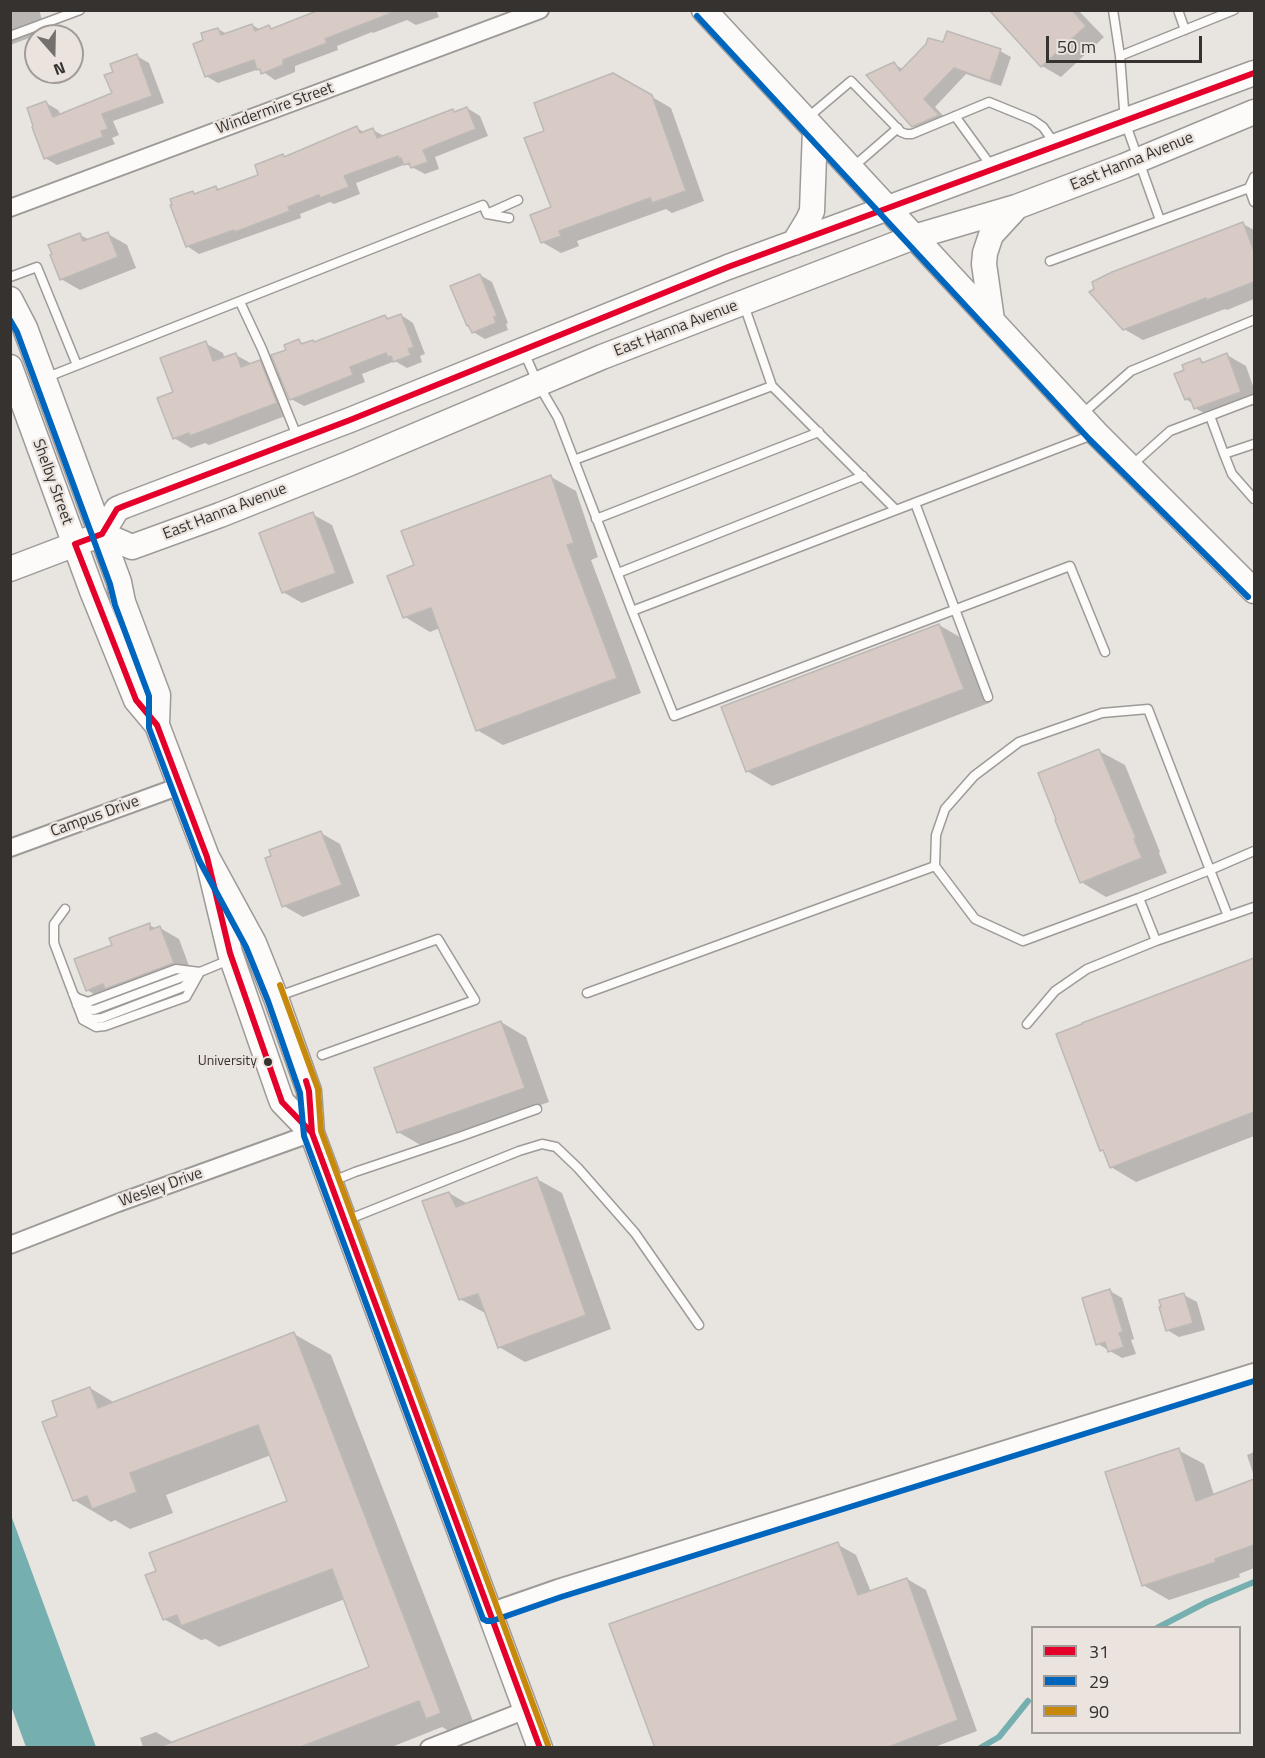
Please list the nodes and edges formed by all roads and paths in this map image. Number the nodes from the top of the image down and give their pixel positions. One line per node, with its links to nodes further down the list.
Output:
1 (80, 10): 8 (lane)
2 (540, 10): 25 (street, Windermire Street)
3 (704, 10): 14 (main road)
4 (1113, 10): 9 (lane)
5 (1178, 10): 7 (lane)
6 (1234, 10): 7 (lane)
7 (1185, 30): 9 (lane)
8 (10, 36)
9 (1120, 56): 13 (lane)
10 (1254, 73): 13 (main road)
11 (1254, 112): 17 (main road, East Hanna Avenue)
12 (955, 116): 15 (lane); 16 (lane); 19 (lane)
13 (1125, 122): 16 (main road); 17 (lane)
14 (810, 125): 15 (lane); 18 (main road); 31 (main road)
15 (898, 128): 18 (lane)
16 (1057, 147): 19 (main road)
17 (1139, 160): 24 (main road, East Hanna Avenue); 29 (lane)
18 (850, 169): 26 (main road)
19 (994, 170): 26 (main road)
20 (1254, 177): 21 (lane)
21 (1249, 188): 23 (lane); 29 (lane)
22 (518, 200): 27 (lane)
23 (1254, 202)
24 (1016, 207): 30 (main road, East Hanna Avenue); 37 (main road)
25 (10, 208)
26 (887, 209): 30 (main road); 31 (main road)
27 (487, 214): 28 (lane); 35 (lane)
28 (509, 218)
29 (1160, 220): 32 (lane)
30 (914, 237): 36 (main road, East Hanna Avenue); 37 (main road)
31 (794, 243): 39 (main road)
32 (1050, 261)
33 (10, 277): 40 (lane)
34 (10, 299): 42 (main road, Shelby Street)
35 (240, 302): 40 (lane); 49 (lane)
36 (743, 303): 43 (main road, East Hanna Avenue); 44 (lane)
37 (992, 320): 47 (main road)
38 (1254, 320): 47 (lane)
39 (523, 349): 43 (lane); 49 (main road)
40 (77, 365): 42 (lane)
41 (10, 367): 60 (main road, Shelby Street)
42 (44, 378): 59 (main road, Shelby Street)
43 (538, 384): 52 (lane); 59 (main road, East Hanna Avenue)
44 (772, 386): 48 (lane); 52 (lane)
45 (1254, 399): 46 (lane)
46 (1210, 416): 51 (lane); 53 (lane)
47 (1088, 424): 53 (main road); 56 (lane)
48 (819, 432): 54 (lane); 58 (lane)
49 (298, 440): 59 (main road)
50 (1254, 444): 51 (lane)
51 (1224, 454): 55 (lane)
52 (574, 460): 58 (lane)
53 (1130, 467): 63 (main road)
54 (863, 476): 57 (lane); 62 (lane)
55 (1254, 499)
56 (915, 503): 57 (lane); 64 (lane)
57 (896, 510): 65 (lane)
58 (596, 519): 62 (lane)
59 (102, 534): 60 (main road); 68 (main road, Shelby Street)
60 (75, 544): 61 (main road); 68 (main road, Shelby Street)
61 (10, 569)
62 (618, 573): 65 (lane)
63 (1251, 584)
64 (954, 608): 65 (lane); 66 (lane); 67 (lane)
65 (632, 611)
66 (1105, 652)
67 (988, 697)
68 (157, 725): 69 (main road, Shelby Street)
69 (180, 786): 70 (street, Campus Drive); 72 (main road, Shelby Street)
70 (10, 848)
71 (1254, 851): 74 (lane)
72 (207, 857): 80 (main road, Shelby Street); 84 (main road, Shelby Street)
73 (935, 866): 74 (lane); 75 (lane); 82 (lane)
74 (1210, 870): 75 (lane); 78 (lane)
75 (1139, 898): 79 (lane)
76 (1254, 907): 78 (lane)
77 (65, 909): 83 (lane)
78 (1228, 916): 79 (lane)
79 (1156, 941): 86 (lane)
80 (232, 959): 81 (lane); 89 (main road, Shelby Street)
81 (200, 972): 83 (lane); 85 (lane); 85 (lane)
82 (587, 993)
83 (73, 994): 85 (lane)
84 (276, 998): 87 (lane); 89 (main road, Shelby Street)
85 (79, 1010)
86 (1027, 1024)
87 (322, 1055)
88 (537, 1109): 90 (lane)
89 (312, 1133): 90 (main road, Shelby Street); 92 (street, Wesley Drive)
90 (330, 1182): 91 (main road, Shelby Street)
91 (345, 1221): 93 (lane); 95 (main road, Shelby Street)
92 (10, 1245)
93 (699, 1325)
94 (1254, 1372): 95 (street)
95 (489, 1612): 96 (main road, Shelby Street)
96 (526, 1710): 97 (street); 98 (main road, Shelby Street)
97 (429, 1748)
98 (540, 1748)

